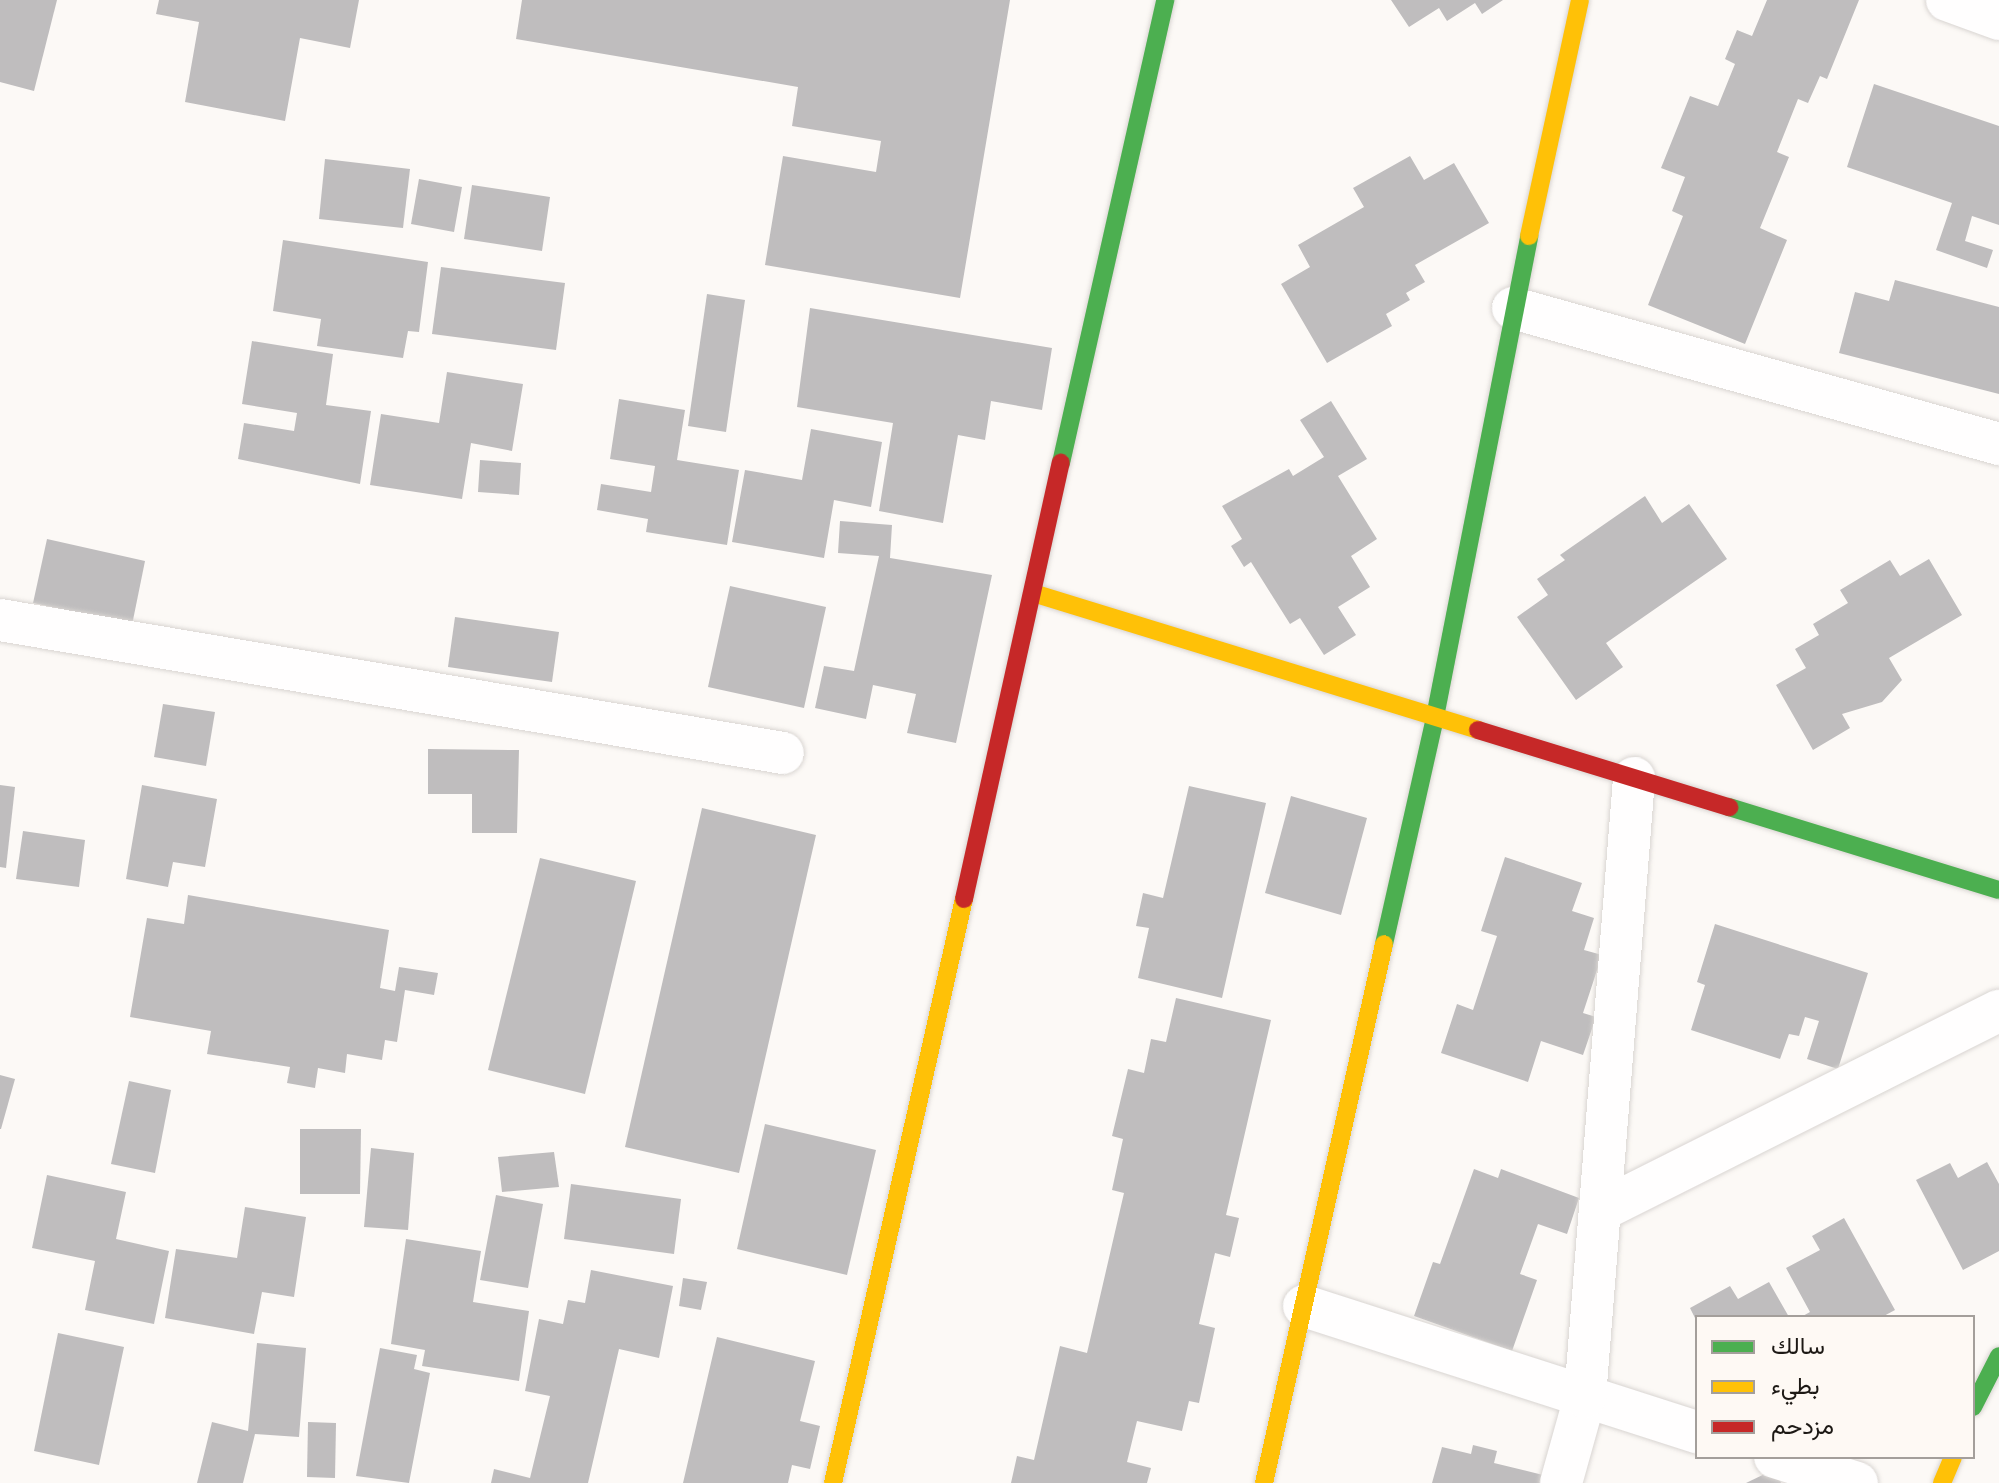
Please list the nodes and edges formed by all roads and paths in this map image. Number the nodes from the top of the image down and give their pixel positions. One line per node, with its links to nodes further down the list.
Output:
1 (1165, 0): 7 (street)
2 (1580, 0): 5 (street)
3 (1947, 0): 4 (street)
4 (1999, 19)
5 (1513, 308): 6 (street); 9 (street)
6 (1999, 444)
7 (1033, 593): 9 (street); 22 (street)
8 (0, 620): 10 (street)
9 (1435, 717): 11 (street); 15 (street)
10 (783, 753)
11 (1634, 778): 12 (street); 14 (street)
12 (1999, 890)
13 (1999, 1011): 14 (street)
14 (1601, 1210): 17 (street)
15 (1304, 1306): 17 (street); 23 (street)
16 (1999, 1356): 18 (street)
17 (1585, 1397): 19 (street); 24 (street)
18 (1975, 1403)
19 (1695, 1431)
20 (1781, 1459): 25 (street)
21 (1952, 1459): 26 (street)
22 (833, 1483)
23 (1264, 1483)
24 (1561, 1483)
25 (1857, 1483)
26 (1942, 1483)

